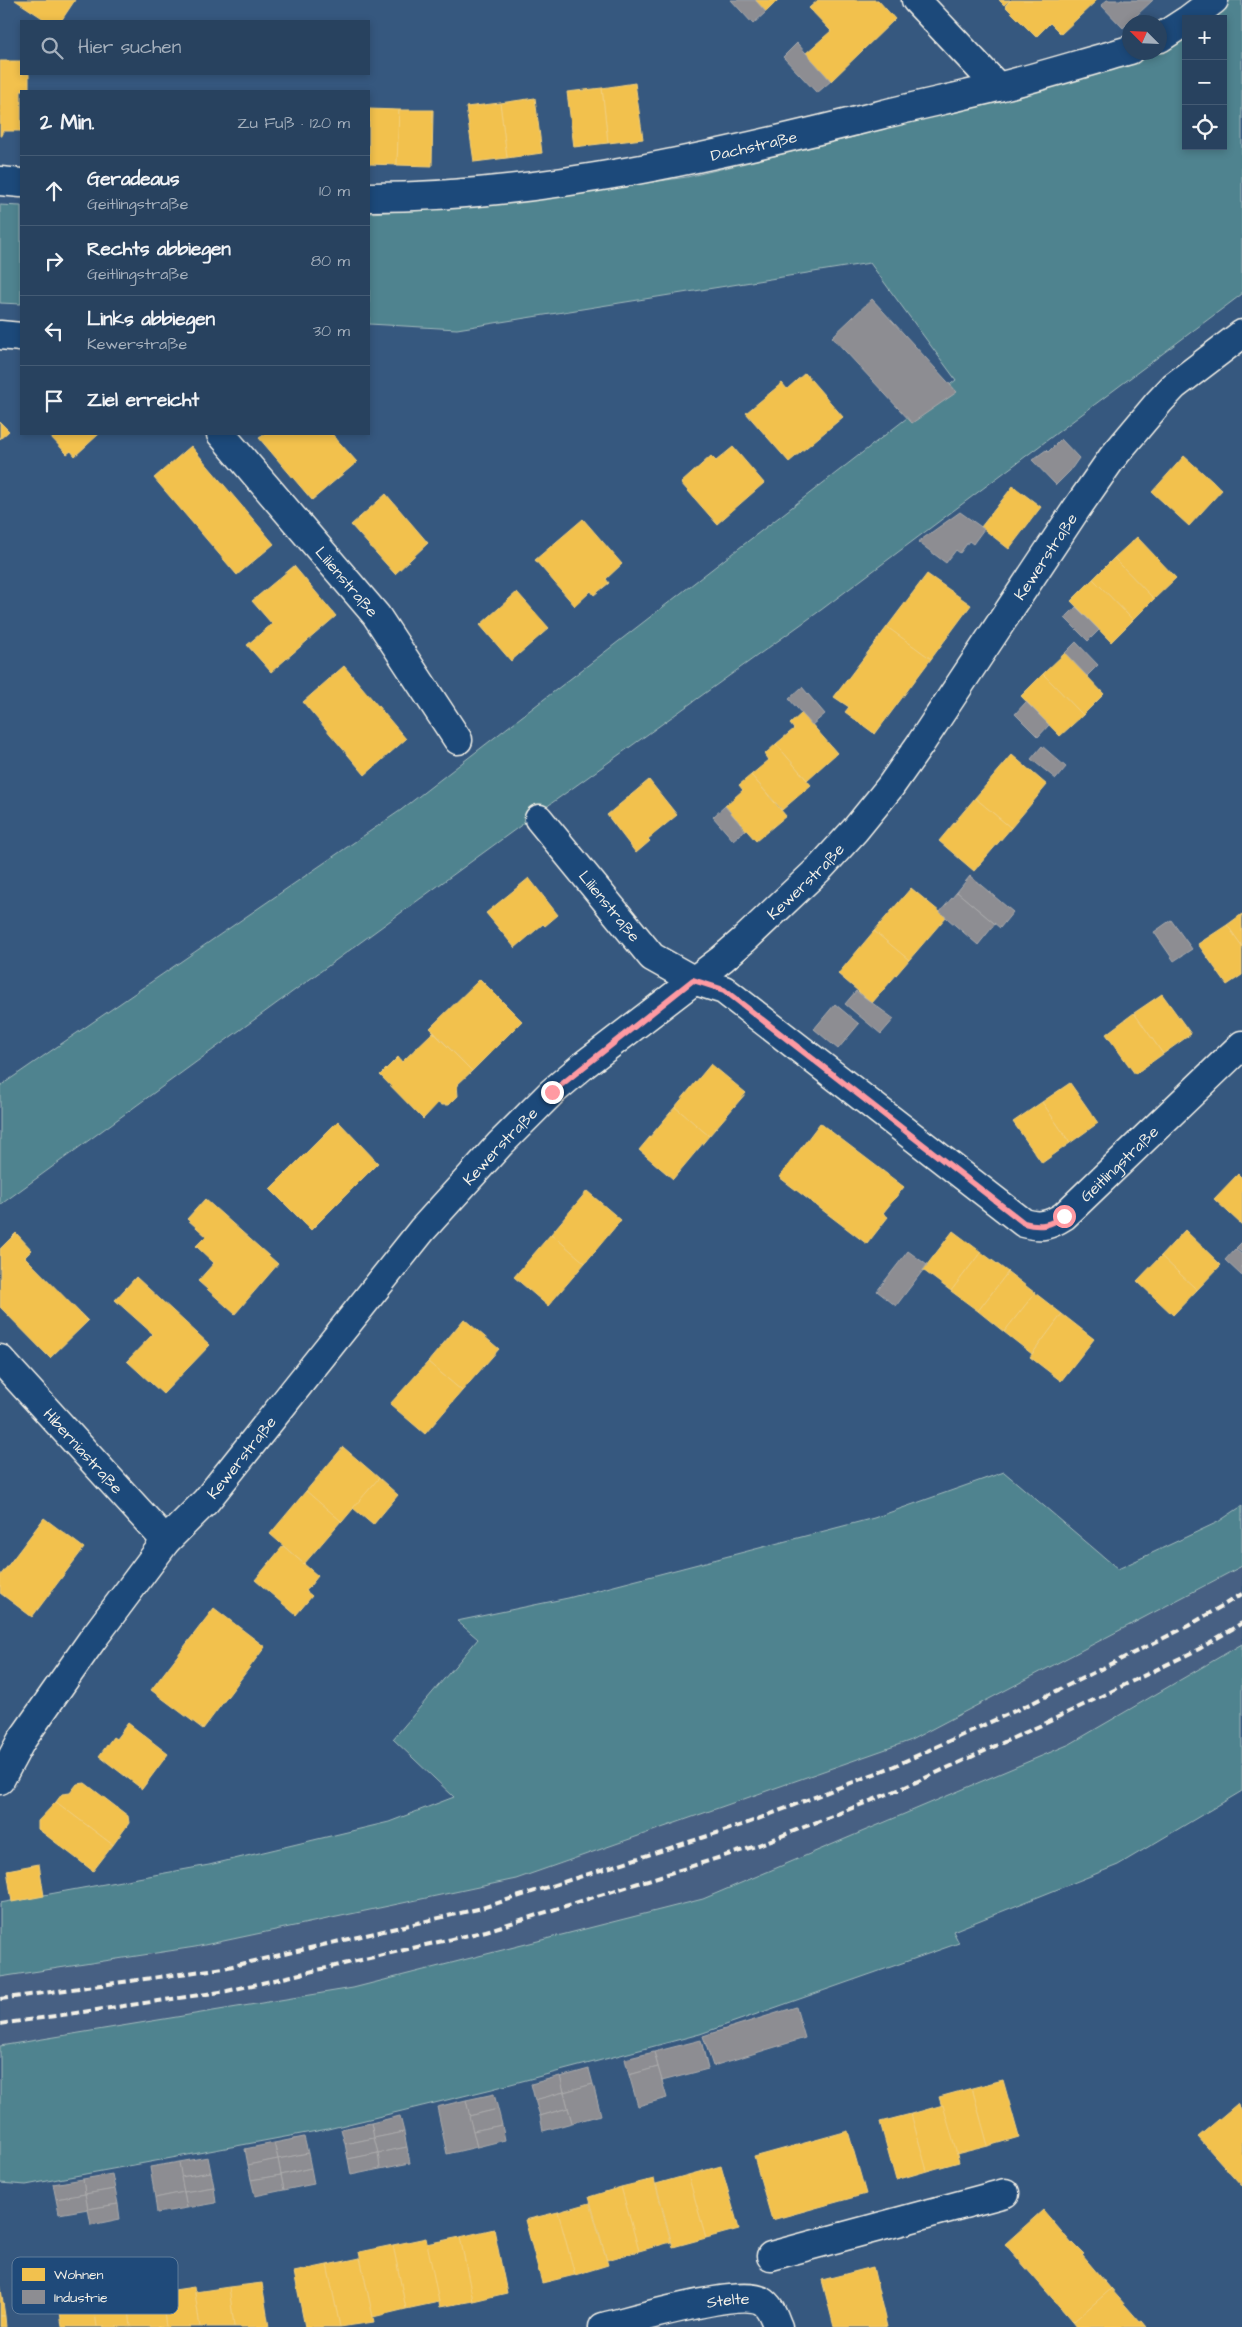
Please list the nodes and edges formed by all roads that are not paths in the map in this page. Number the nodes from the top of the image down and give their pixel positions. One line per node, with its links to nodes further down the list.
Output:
1 (916, 0): 7 (street)
2 (1214, 0): 3 (street)
3 (1194, 15)
4 (1182, 23): 5 (street)
5 (1167, 33)
6 (1122, 52): 7 (street, Dachstraße)
7 (998, 87): 10 (street, Dachstraße)
8 (0, 182): 9 (street)
9 (20, 183)
10 (370, 197)
11 (1242, 334): 17 (street, Kewerstraße)
12 (0, 335): 13 (street)
13 (20, 337)
14 (222, 435): 15 (street, Lilienstraße)
15 (458, 740)
16 (539, 819): 17 (street, Lilienstraße)
17 (693, 980): 18 (street, Geitlingstraße); 20 (street, Kewerstraße)
18 (1242, 1045)
19 (0, 1359): 20 (street, Hiberniastraße)
20 (166, 1541): 21 (street, Kewerstraße)
21 (0, 1780)
22 (1005, 2193): 23 (street)
23 (771, 2256)
24 (603, 2327): 25 (street, Stelte)
25 (778, 2327)

